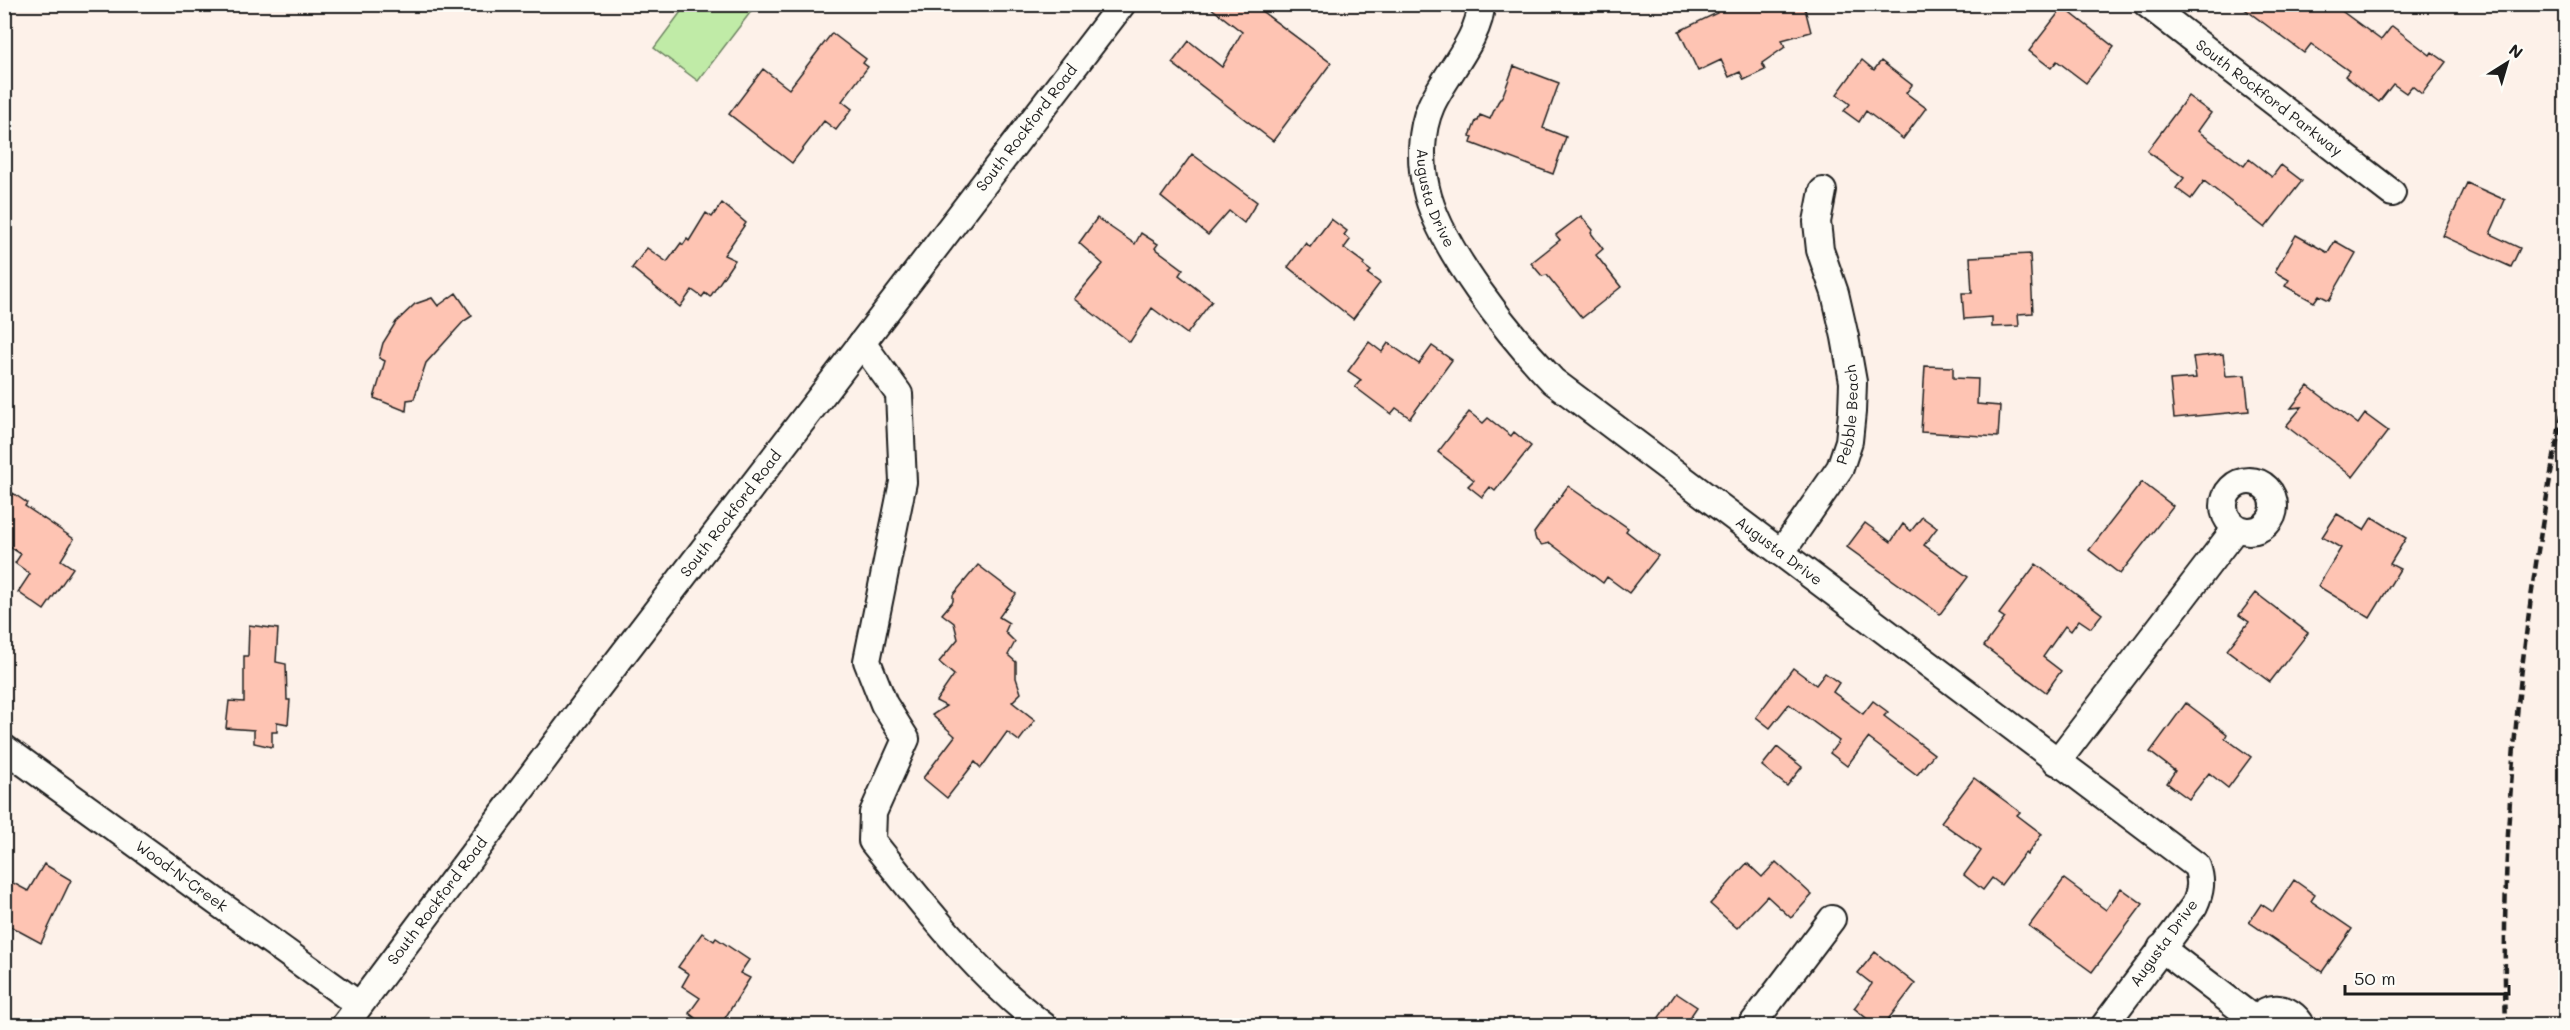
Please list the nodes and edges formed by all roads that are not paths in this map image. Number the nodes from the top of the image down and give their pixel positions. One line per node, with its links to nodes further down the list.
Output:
1 (1122, 4): 6 (street, South Rockford Road)
2 (1481, 4): 8 (street, Augusta Drive)
3 (2147, 4): 5 (street, South Rockford Parkway)
4 (1823, 190): 8 (street, Pebble Beach)
5 (2392, 193)
6 (862, 343): 13 (street, South Rockford Road); 15 (street)
7 (2236, 528): 10 (street)
8 (1781, 553): 10 (street, Augusta Drive)
9 (4, 748): 13 (street, Wood-N-Creek)
10 (2057, 762): 12 (street, Augusta Drive)
11 (1832, 919): 16 (street)
12 (2161, 948): 14 (street); 17 (street, Augusta Drive)
13 (351, 1015)
14 (2253, 1023): 18 (street)
15 (1044, 1026)
16 (1751, 1026)
17 (2104, 1026)
18 (2302, 1026)

